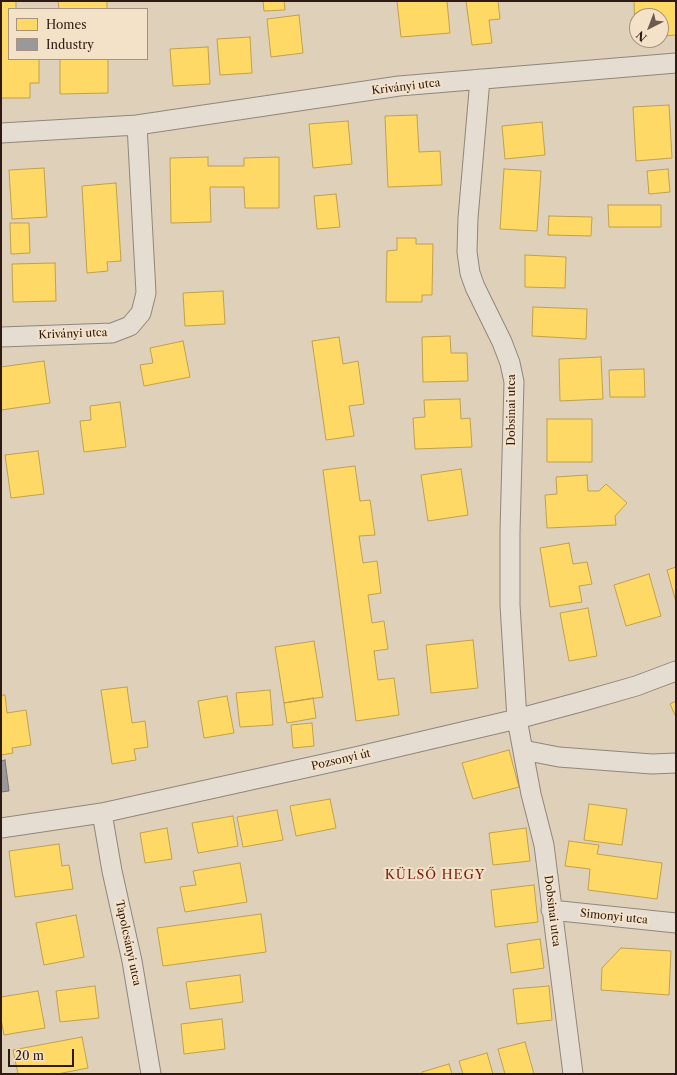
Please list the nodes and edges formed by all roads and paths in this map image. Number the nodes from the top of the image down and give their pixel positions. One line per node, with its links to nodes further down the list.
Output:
1 (676, 63): 2 (street, Kriványi utca)
2 (480, 79): 3 (street, Kriványi utca); 7 (street, Dobsinai utca)
3 (137, 125): 4 (street, Kriványi utca); 5 (street, Kriványi utca)
4 (1, 133)
5 (1, 336)
6 (676, 671): 7 (street, Pozsonyi út)
7 (517, 719): 8 (street, Dobsinai utca); 10 (street, Pozsonyi út)
8 (523, 750): 9 (street); 12 (street, Dobsinai utca)
9 (676, 763)
10 (102, 813): 11 (street, Pozsonyi út); 14 (street, Tapolcsányi utca)
11 (1, 828)
12 (551, 910): 13 (street, Simonyi utca); 15 (street, Dobsinai utca)
13 (676, 923)
14 (151, 1074)
15 (573, 1074)

